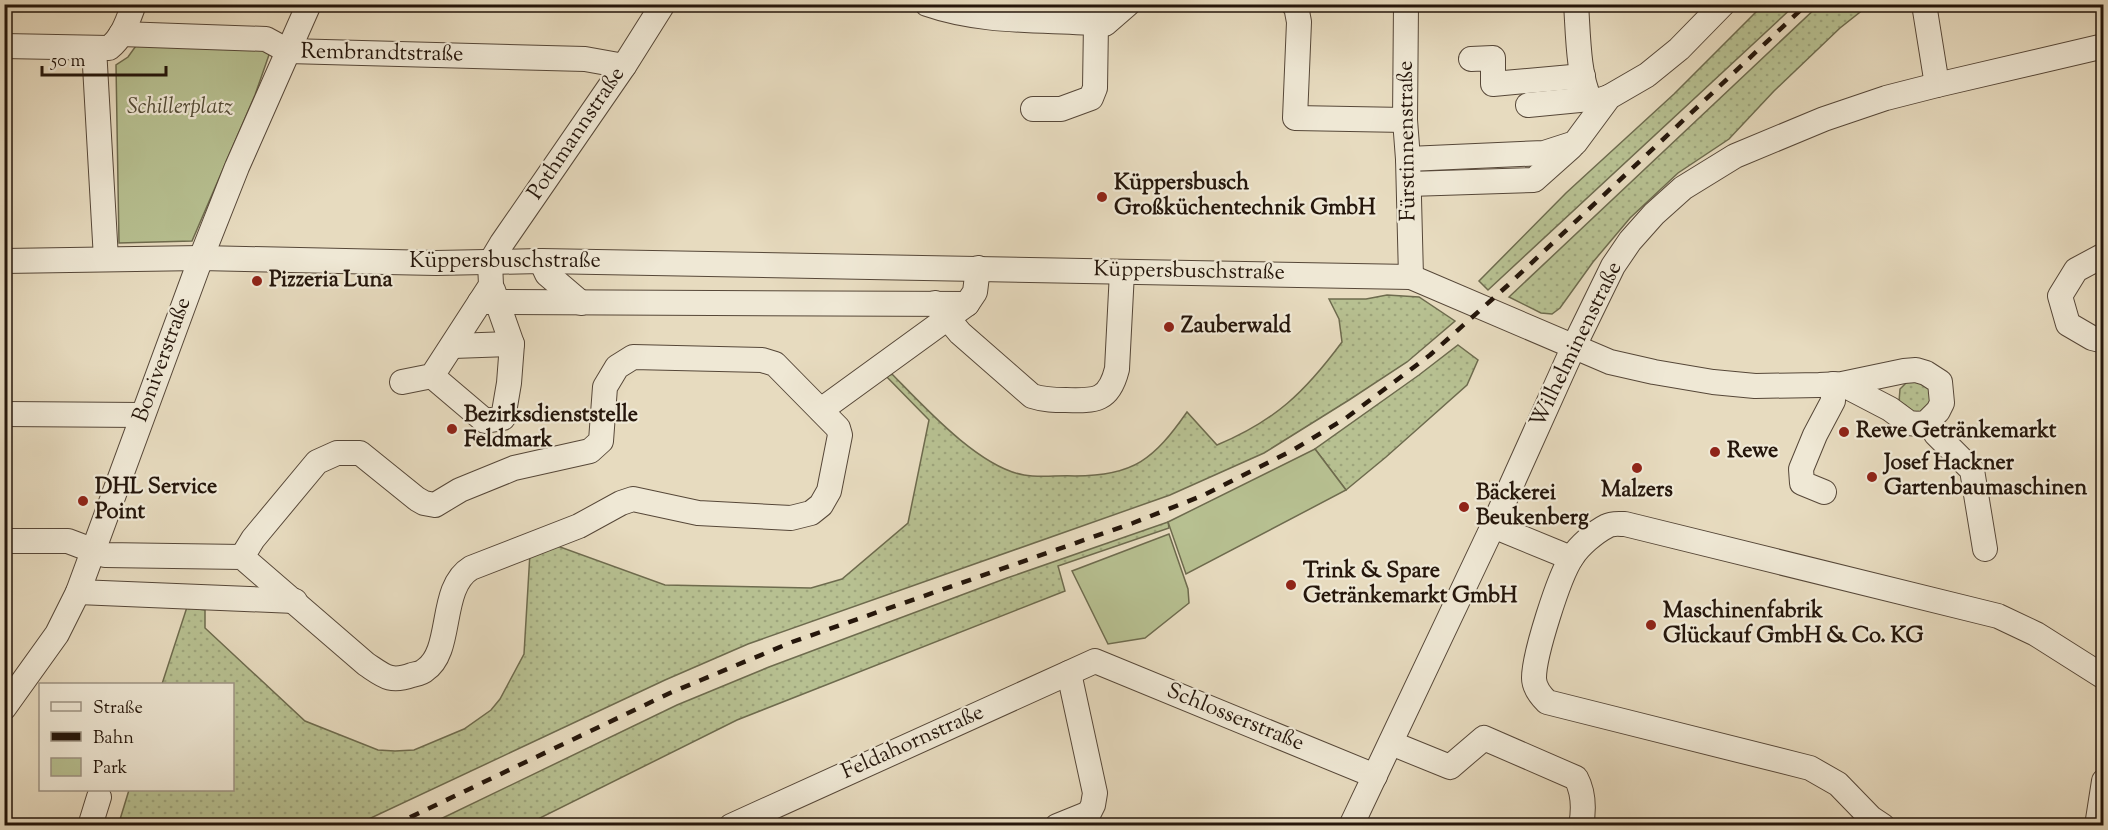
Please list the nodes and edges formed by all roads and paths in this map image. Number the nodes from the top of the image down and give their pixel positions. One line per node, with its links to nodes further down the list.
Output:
1 (134, 4): 12 (street)
2 (309, 4): 16 (street, Boniverstraße)
3 (663, 4): 18 (street, Pothmannstraße)
4 (927, 4): 11 (street)
5 (1128, 4): 11 (street)
6 (1293, 4): 23 (street)
7 (1406, 4): 23 (street, Fürstinnenstraße)
8 (1576, 4): 20 (street)
9 (1723, 4): 20 (street)
10 (1923, 4): 19 (street)
11 (1096, 23): 22 (street)
12 (122, 34): 15 (street); 16 (street, Rembrandtstraße)
13 (4, 46): 15 (street)
14 (2103, 46): 19 (street, Wilhelminenstraße)
15 (94, 48): 29 (street)
16 (288, 51): 18 (street, Rembrandtstraße); 28 (street, Boniverstraße)
17 (1471, 59): 20 (street)
18 (624, 66): 36 (street, Pothmannstraße)
19 (1937, 85): 43 (street, Wilhelminenstraße)
20 (1594, 91): 21 (street); 24 (street)
21 (1528, 105)
22 (1033, 109)
23 (1405, 120): 25 (street, Fürstinnenstraße)
24 (1575, 143): 25 (street); 26 (street)
25 (1408, 159): 26 (street, Fürstinnenstraße)
26 (1409, 184): 35 (street, Fürstinnenstraße)
27 (2103, 255): 40 (street)
28 (201, 258): 29 (street, Küppersbuschstraße); 36 (street, Küppersbuschstraße); 49 (street, Boniverstraße)
29 (106, 259): 30 (street, Küppersbuschstraße)
30 (4, 261)
31 (542, 261): 32 (street, Küppersbuschstraße); 36 (street, Küppersbuschstraße); 37 (street)
32 (790, 265): 33 (street, Küppersbuschstraße); 38 (street)
33 (978, 268): 34 (street, Küppersbuschstraße); 39 (street, Küppersbuschstraße)
34 (1122, 272): 35 (street, Küppersbuschstraße); 39 (street)
35 (1411, 277): 43 (street, Küppersbuschstraße)
36 (490, 289): 37 (street, Küppersbuschstraße); 41 (street); 42 (street, Pothmannstraße)
37 (581, 303): 38 (street, Küppersbuschstraße)
38 (792, 303): 39 (street, Küppersbuschstraße)
39 (940, 311): 47 (street)
40 (2103, 340)
41 (512, 344): 42 (street); 44 (street)
42 (453, 346): 44 (street, Pothmannstraße)
43 (1574, 346): 46 (street, Küppersbuschstraße); 52 (street, Wilhelminenstraße)
44 (432, 376): 45 (street)
45 (402, 382)
46 (1838, 384): 50 (street); 50 (street, Küppersbuschstraße); 51 (street)
47 (821, 410): 56 (street); 59 (street)
48 (4, 414): 49 (street)
49 (142, 415): 55 (street, Boniverstraße)
50 (1929, 421): 54 (street)
51 (1824, 492)
52 (1493, 526): 57 (street); 64 (street, Wilhelminenstraße)
53 (4, 541): 55 (street)
54 (1985, 549)
55 (93, 551): 56 (street); 58 (street, Boniverstraße)
56 (242, 557): 59 (street)
57 (1571, 558): 62 (street); 73 (street)
58 (78, 592): 59 (street); 63 (street, Boniverstraße)
59 (295, 601)
60 (1095, 662): 61 (street, Feldahornstraße); 65 (street, Schlosserstraße)
61 (1069, 673): 68 (street, Feldahornstraße); 70 (street)
62 (2103, 677)
63 (4, 708)
64 (1391, 743): 65 (street, Wilhelminenstraße); 72 (street)
65 (1375, 776): 71 (street, Wilhelminenstraße)
66 (2103, 781): 74 (street)
67 (99, 797): 69 (street)
68 (744, 823)
69 (90, 825)
70 (1058, 825)
71 (1351, 825)
72 (1581, 825)
73 (1883, 825)
74 (2097, 825)

